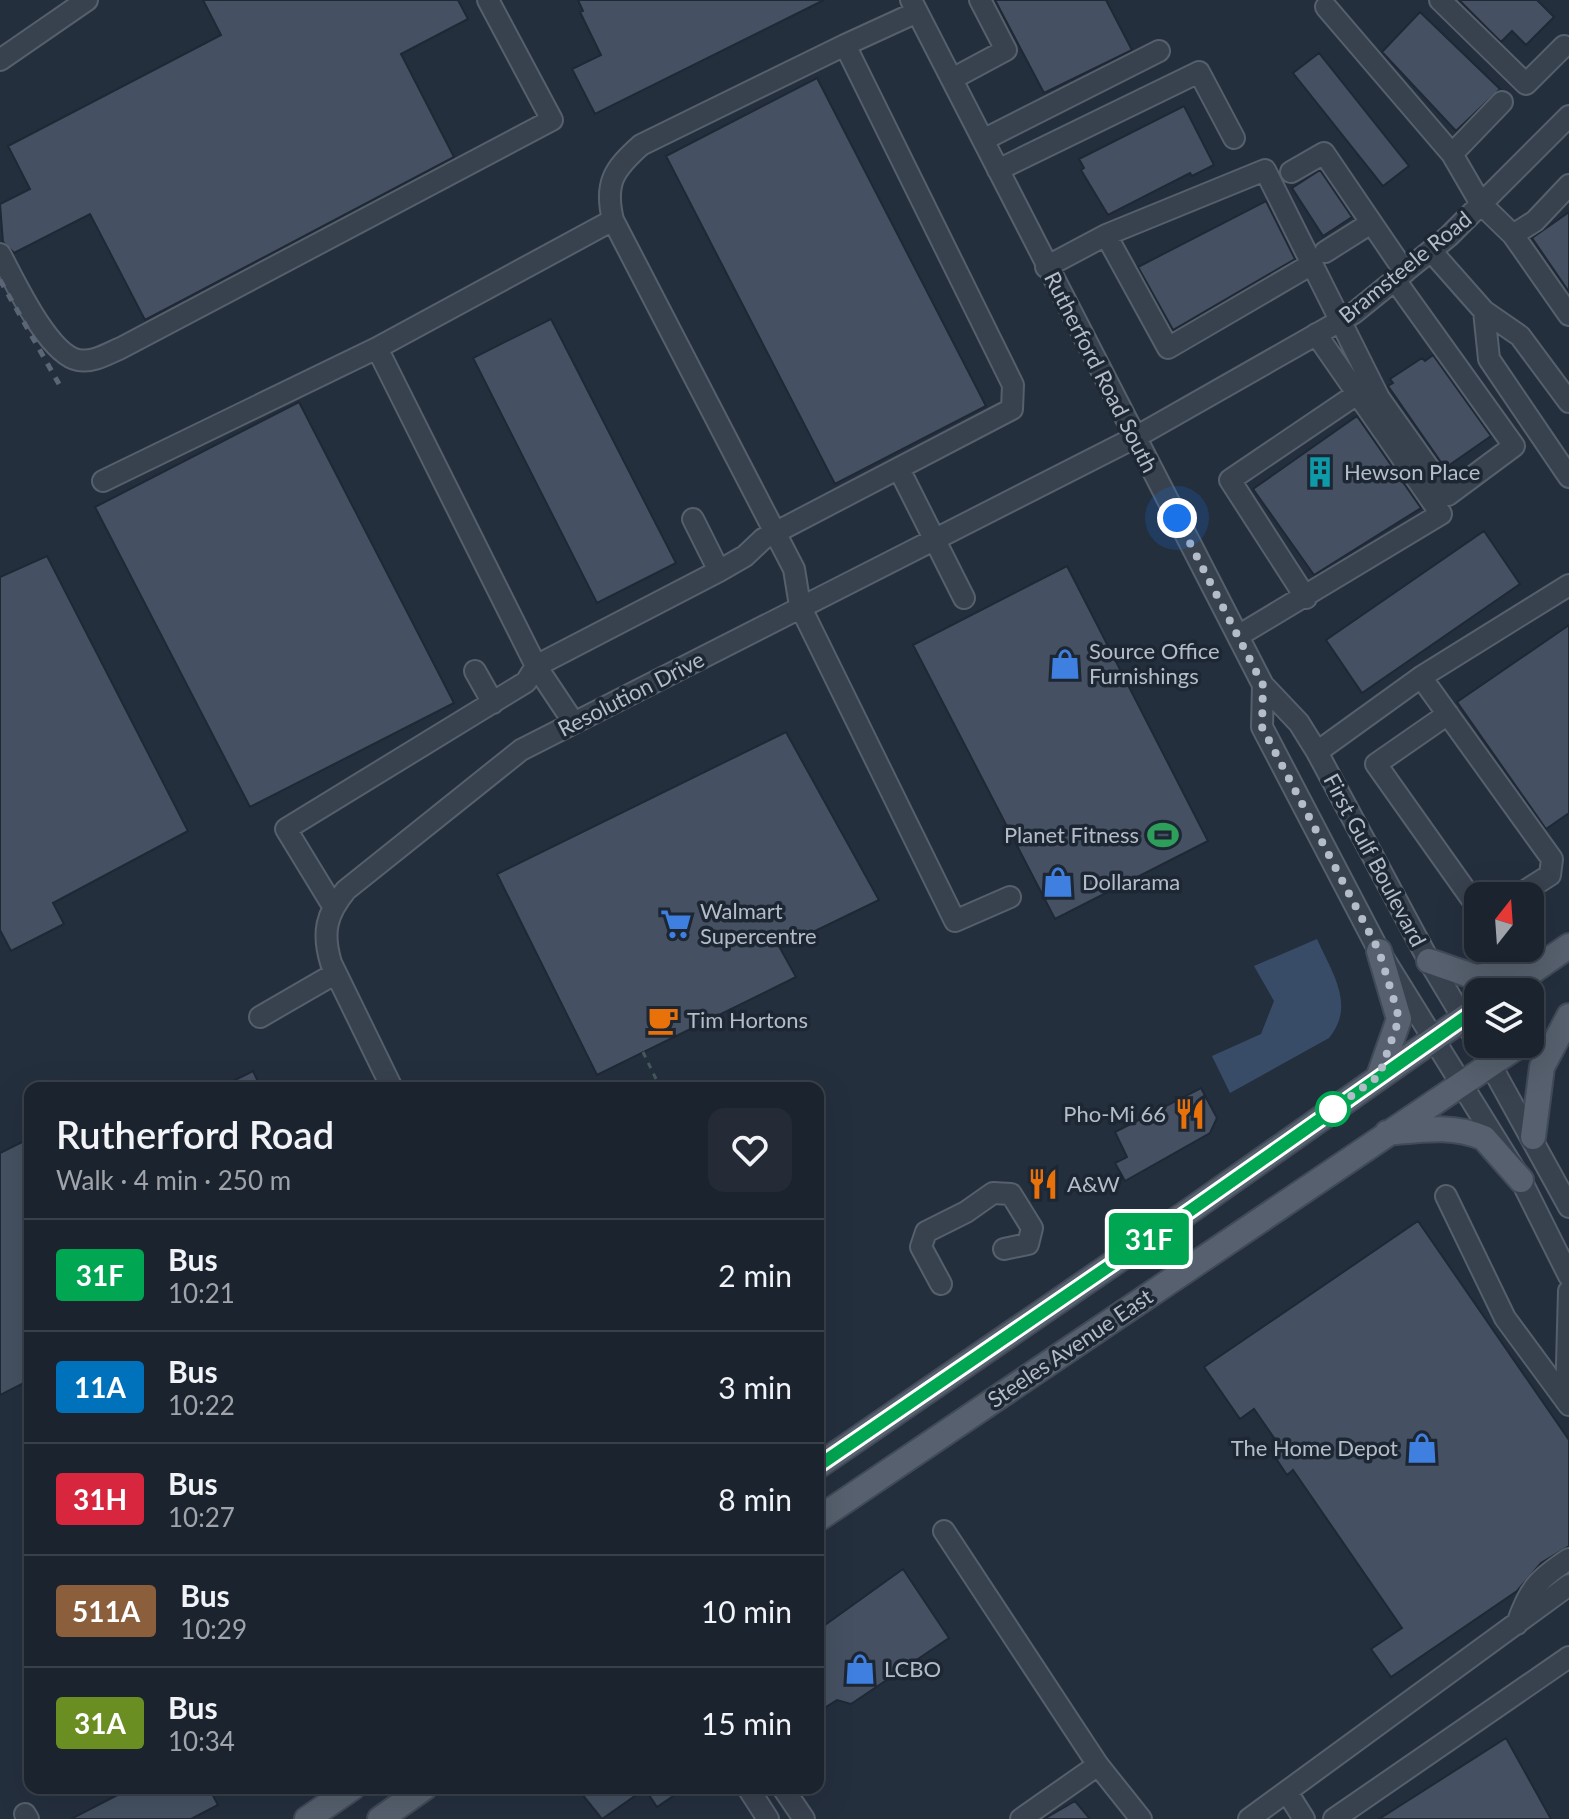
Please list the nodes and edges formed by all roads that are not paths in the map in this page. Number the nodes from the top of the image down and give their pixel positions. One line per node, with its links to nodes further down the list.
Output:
1 (87, 0): 10 (street)
2 (488, 0): 26 (street)
3 (980, 0): 11 (street)
4 (1440, 0): 8 (street)
5 (914, 6): 7 (street); 11 (street, Rutherford Road South)
6 (1326, 7): 16 (street)
7 (845, 45): 21 (street); 38 (street)
8 (1564, 46)
9 (1159, 51): 15 (street)
10 (0, 60)
11 (952, 79): 15 (street, Rutherford Road South)
12 (1502, 102): 16 (street)
13 (1569, 116): 20 (street, Bramsteele Road)
14 (1234, 138): 17 (street)
15 (983, 140): 17 (street, Rutherford Road South)
16 (1452, 154): 20 (street)
17 (998, 170): 28 (street, Rutherford Road South)
18 (1291, 172): 22 (street)
19 (1569, 185): 24 (street)
20 (1481, 204): 24 (street); 25 (street, Bramsteele Road)
21 (613, 220): 34 (street); 42 (street)
22 (1371, 223): 27 (street); 29 (street)
23 (1106, 235): 27 (street); 27 (street); 28 (street)
24 (1513, 235): 31 (street)
25 (1431, 251): 29 (street, Bramsteele Road); 30 (street)
26 (0, 254)
27 (1319, 258): 32 (street)
28 (1046, 267): 37 (street, Rutherford Road South)
29 (1400, 276): 32 (street, Bramsteele Road); 32 (street)
30 (1484, 311): 36 (street); 39 (street)
31 (1569, 315)
32 (1341, 320): 33 (street, Bramsteele Road)
33 (1316, 334): 35 (street); 37 (street, Bramsteele Road)
34 (377, 348): 40 (street); 50 (street)
35 (1357, 394): 47 (street); 47 (street)
36 (1569, 402)
37 (1136, 437): 43 (street, Resolution Drive); 49 (street, Rutherford Road South)
38 (899, 469): 42 (street); 43 (street)
39 (1569, 477)
40 (103, 481)
41 (693, 519): 44 (street)
42 (773, 534): 44 (street); 48 (street)
43 (934, 538): 46 (street); 48 (street, Resolution Drive)
44 (719, 571): 50 (street)
45 (1569, 585): 52 (street)
46 (964, 598)
47 (1306, 598): 49 (street)
48 (800, 606): 56 (street, Resolution Drive); 61 (street)
49 (1238, 636): 53 (street, Rutherford Road South)
50 (536, 666): 54 (street); 56 (street)
51 (475, 671): 54 (street)
52 (1421, 677): 55 (street); 57 (street)
53 (1263, 685): 57 (street, First Gulf Boulevard); 64 (street, Rutherford Road South)
54 (493, 703): 62 (street)
55 (1448, 714): 58 (street); 60 (street)
56 (574, 723): 62 (street, Resolution Drive)
57 (1317, 752): 65 (street, First Gulf Boulevard)
58 (1560, 853): 59 (street)
59 (1539, 882)
60 (1464, 888)
61 (1010, 897)
62 (333, 906): 67 (street)
63 (1569, 946): 66 (main road)
64 (1379, 951): 74 (street, Rutherford Road South); 77 (main road)
65 (1429, 961): 66 (main road); 69 (street, First Gulf Boulevard)
66 (1533, 971): 68 (main road)
67 (336, 973): 71 (street); 78 (street)
68 (1523, 978)
69 (1464, 1006)
70 (1569, 1015): 73 (main road); 81 (main road)
71 (260, 1017)
72 (1464, 1018): 74 (main road, Steeles Avenue East)
73 (1544, 1030)
74 (1434, 1039): 77 (main road, Steeles Avenue East); 79 (street, Rutherford Road South)
75 (1478, 1058): 79 (main road, Steeles Avenue East)
76 (1488, 1058): 81 (street, First Gulf Boulevard)
77 (1379, 1076): 90 (main road, Steeles Avenue East)
78 (389, 1082)
79 (1462, 1082): 80 (main road, Steeles Avenue East); 82 (street)
80 (1384, 1133): 82 (main road); 91 (main road, Steeles Avenue East)
81 (1533, 1137): 84 (street, First Gulf Boulevard)
82 (1521, 1180): 86 (street)
83 (1446, 1196): 89 (street)
84 (1569, 1207)
85 (1004, 1249): 87 (street)
86 (1569, 1276)
87 (941, 1284)
88 (1569, 1291): 89 (street)
89 (1568, 1403)
90 (824, 1462)
91 (824, 1515)
92 (944, 1531): 97 (street)
93 (1569, 1559): 95 (street)
94 (1569, 1585): 95 (street)
95 (1517, 1624): 98 (street)
96 (1569, 1657): 111 (street)
97 (1098, 1765): 107 (street); 108 (street)
98 (1287, 1792): 109 (street); 110 (street)
99 (343, 1794): 103 (main road)
100 (415, 1794): 104 (main road)
101 (752, 1794): 105 (street)
102 (787, 1794): 106 (street)
103 (307, 1819)
104 (380, 1819)
105 (768, 1819)
106 (804, 1819)
107 (1021, 1819)
108 (1141, 1819)
109 (1249, 1819)
110 (1304, 1819)
111 (1334, 1819)

